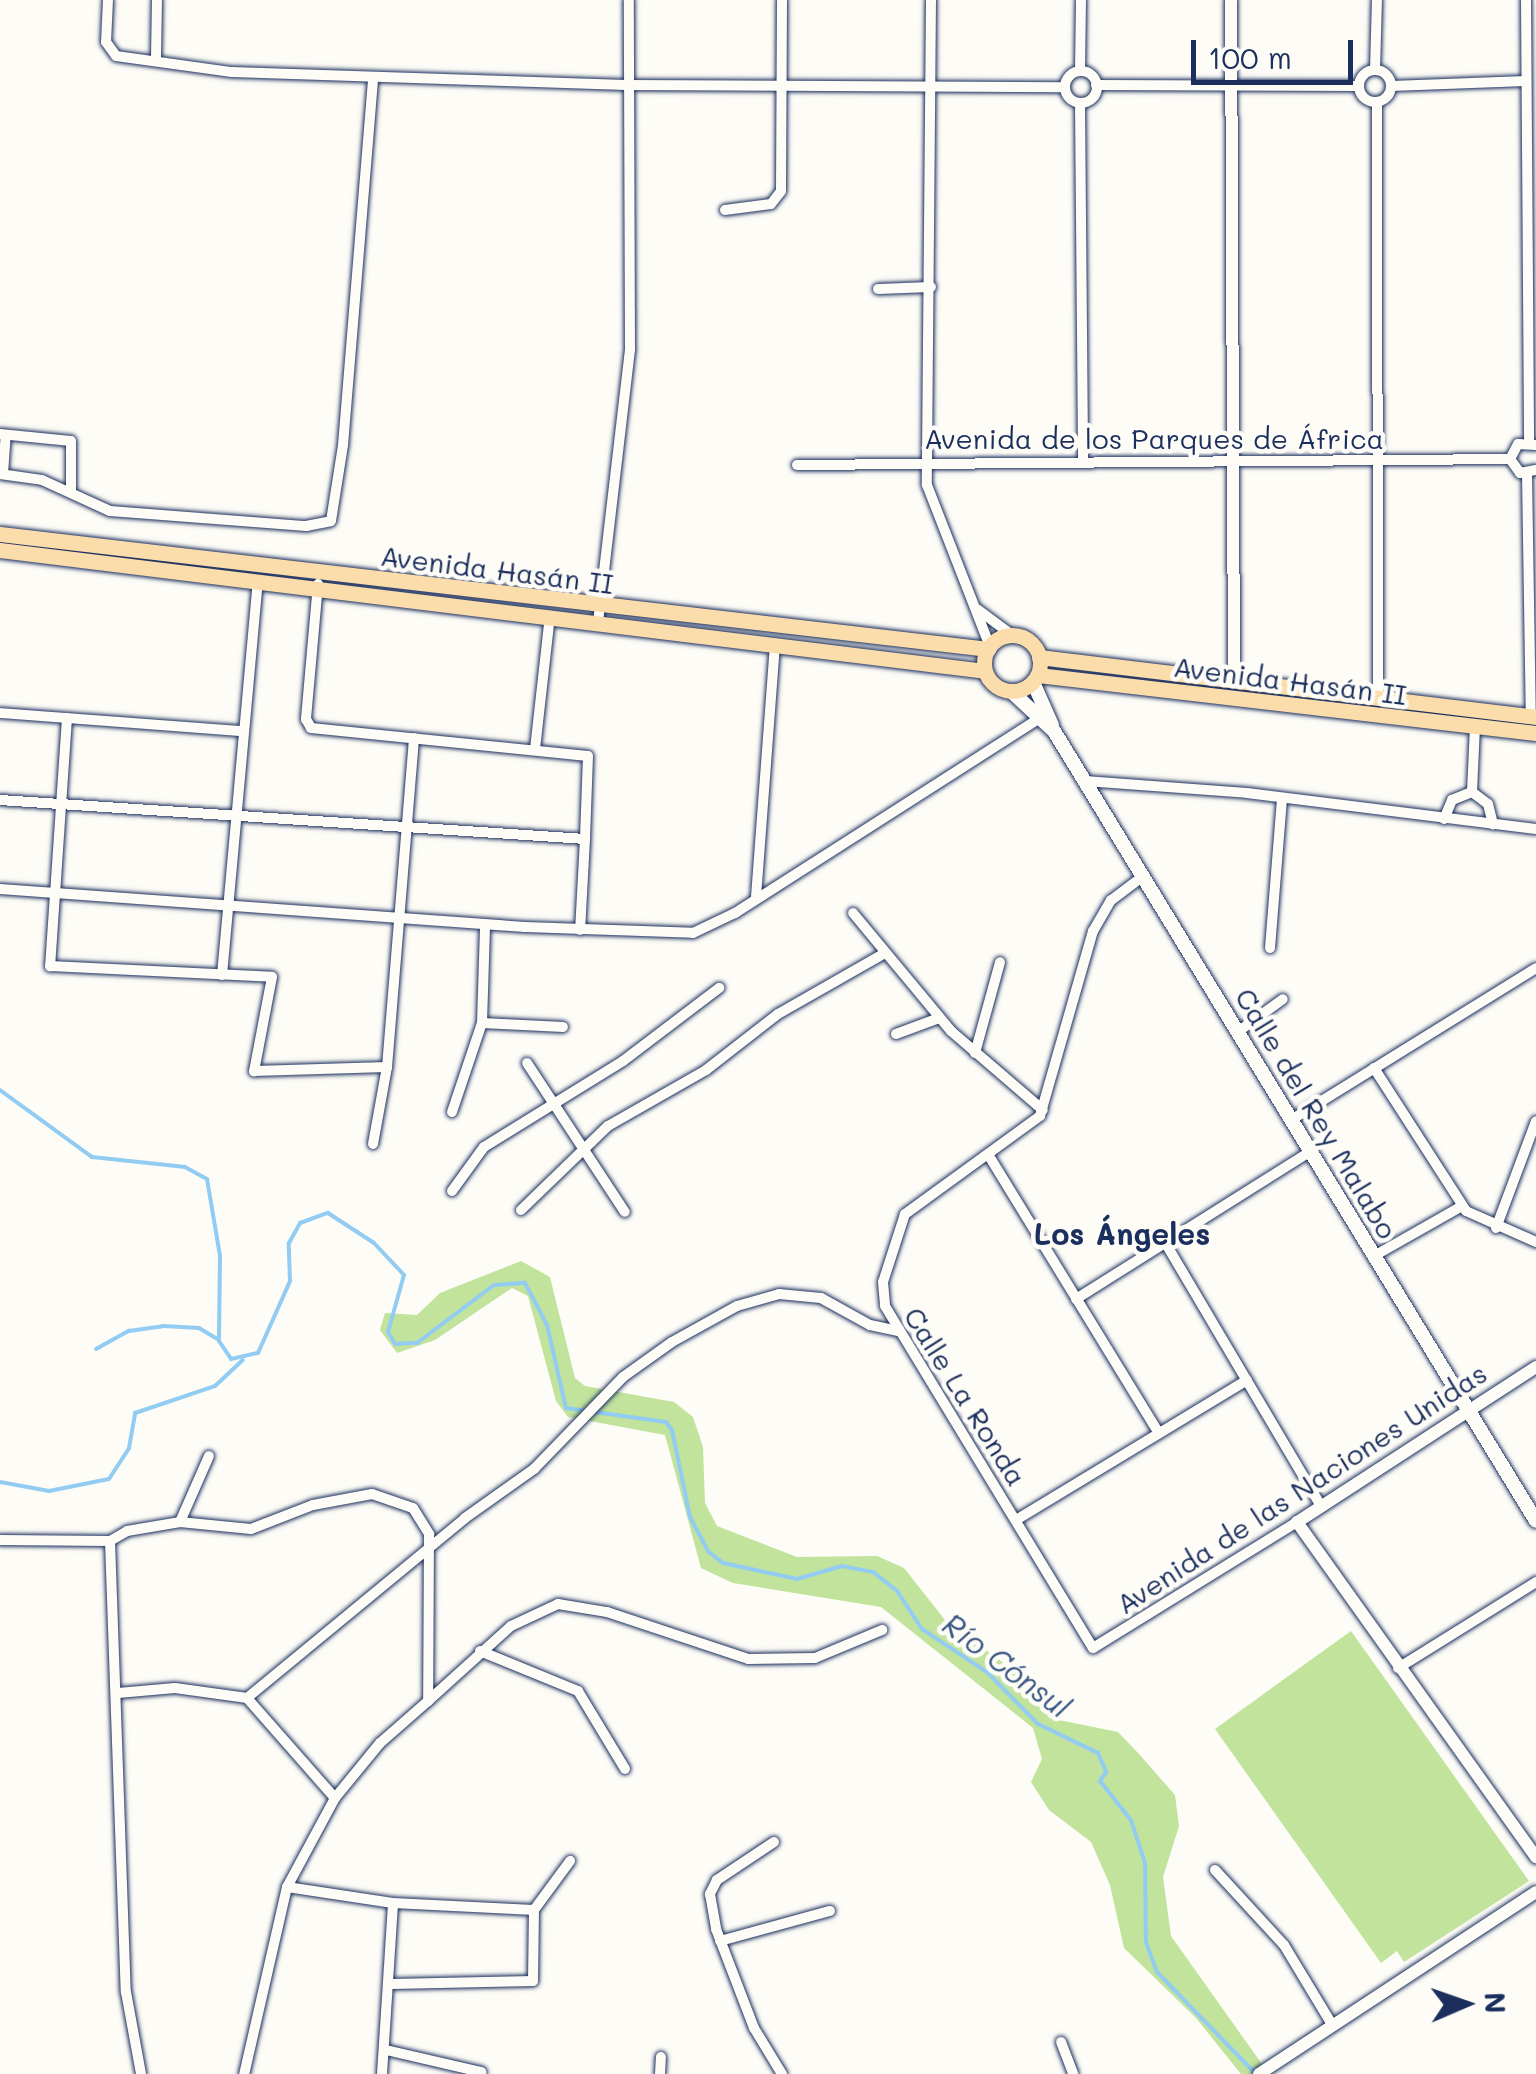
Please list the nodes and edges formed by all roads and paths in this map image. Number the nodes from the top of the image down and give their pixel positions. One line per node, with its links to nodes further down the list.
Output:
1 (108, 0): 10 (street)
2 (157, 0): 10 (street)
3 (629, 0): 16 (street)
4 (782, 0): 15 (street)
5 (931, 0): 17 (street)
6 (1080, 0): 12 (street)
7 (1231, 0): 18 (street)
8 (1377, 0): 11 (street)
9 (1526, 0): 14 (street)
10 (156, 57): 13 (street)
11 (1376, 70): 20 (street); 21 (street)
12 (1080, 71): 19 (street); 22 (street)
13 (372, 78): 16 (street); 38 (street)
14 (1526, 81): 21 (street); 29 (street)
15 (782, 83): 16 (street); 17 (street); 25 (street)
16 (626, 85): 45 (street)
17 (931, 85): 22 (street); 26 (street)
18 (1231, 85): 19 (street); 20 (street); 32 (street)
19 (1096, 86): 24 (street)
20 (1360, 86): 23 (street)
21 (1391, 86): 23 (street)
22 (1065, 87): 24 (street)
23 (1377, 102): 30 (street)
24 (1080, 103): 33 (street)
25 (725, 210)
26 (931, 287): 27 (street); 34 (street)
27 (878, 289)
28 (3, 434): 37 (street); 38 (street)
29 (1532, 444): 31 (street)
30 (1376, 459): 31 (street, Avenida de los Parques de África); 32 (street, Avenida de los Parques de África); 55 (street)
31 (1510, 459): 36 (street)
32 (1230, 460): 33 (street, Avenida de los Parques de África); 53 (street)
33 (1082, 461): 34 (street, Avenida de los Parques de África)
34 (931, 462): 35 (street, Avenida de los Parques de África); 44 (street)
35 (797, 466)
36 (1532, 472): 57 (street)
37 (2, 474): 38 (street)
38 (71, 492)
39 (0, 534): 41 (main road, Avenida Hasán II)
40 (0, 550): 42 (main road, Avenida Hasán II)
41 (319, 573): 43 (street); 45 (main road, Avenida Hasán II)
42 (258, 582): 43 (main road, Avenida Hasán II); 61 (street)
43 (318, 591): 46 (main road, Avenida Hasán II); 64 (street)
44 (976, 608): 47 (street); 49 (street)
45 (599, 614): 46 (main road, Avenida Hasán II); 48 (main road, Avenida Hasán II); 49 (main road, Avenida Hasán II)
46 (550, 616): 65 (street)
47 (1012, 635): 49 (main road); 50 (main road)
48 (775, 644): 51 (main road, Avenida Hasán II); 80 (street)
49 (989, 648): 51 (main road)
50 (1040, 657): 52 (main road); 53 (main road, Avenida Hasán II)
51 (986, 672): 54 (main road)
52 (1036, 678): 54 (main road); 60 (main road, Avenida Hasán II); 62 (main road, Calle del Rey Malabo)
53 (1234, 680): 55 (main road, Avenida Hasán II)
54 (1012, 692): 59 (main road, Calle del Rey Malabo)
55 (1378, 700): 57 (main road, Avenida Hasán II)
56 (0, 713): 58 (street)
57 (1533, 717)
58 (67, 718): 61 (street); 70 (street)
59 (1040, 718): 62 (main road, Calle del Rey Malabo); 80 (street)
60 (1474, 727): 63 (main road, Avenida Hasán II); 67 (street)
61 (241, 731): 71 (street)
62 (1054, 731): 66 (main road, Calle del Rey Malabo)
63 (1536, 733)
64 (414, 738): 65 (street); 74 (street)
65 (535, 749): 76 (street)
66 (1085, 781): 68 (street); 77 (main road, Calle del Rey Malabo)
67 (1472, 792): 72 (street); 73 (street)
68 (1282, 798): 72 (street); 86 (street)
69 (0, 800): 70 (street)
70 (61, 804): 71 (street); 79 (street)
71 (234, 818): 74 (street); 81 (street)
72 (1444, 818): 73 (street)
73 (1493, 824): 75 (street)
74 (410, 828): 76 (street); 83 (street)
75 (1536, 829)
76 (585, 838): 85 (street)
77 (1142, 876): 96 (main road, Calle del Rey Malabo); 103 (street)
78 (0, 889): 79 (street)
79 (55, 892): 81 (street); 90 (street)
80 (756, 897): 85 (street)
81 (226, 905): 83 (street); 90 (street)
82 (853, 913): 87 (street)
83 (401, 917): 84 (street); 100 (street)
84 (485, 925): 85 (street); 94 (street)
85 (580, 930)
86 (1270, 948)
87 (883, 954): 93 (street); 108 (street)
88 (1000, 962): 98 (street)
89 (1536, 968): 101 (street)
90 (222, 975): 100 (street)
91 (719, 988): 102 (street)
92 (1284, 999): 96 (street)
93 (939, 1018): 97 (street); 98 (street)
94 (482, 1023): 95 (street); 104 (street)
95 (563, 1027)
96 (1239, 1031): 105 (main road, Calle del Rey Malabo)
97 (896, 1034)
98 (975, 1053): 103 (street)
99 (526, 1064): 102 (street)
100 (387, 1067): 107 (street)
101 (1374, 1068): 105 (street); 112 (street)
102 (553, 1104): 108 (street); 111 (street)
103 (1043, 1110): 110 (street, Calle La Ronda)
104 (452, 1112)
105 (1291, 1120): 109 (main road, Calle del Rey Malabo)
106 (1536, 1121): 115 (street)
107 (373, 1144)
108 (583, 1148): 113 (street); 114 (street)
109 (1311, 1151): 117 (street); 118 (main road, Calle del Rey Malabo)
110 (990, 1156): 119 (street); 120 (street, Calle La Ronda)
111 (452, 1190)
112 (1462, 1206): 115 (street); 118 (street)
113 (521, 1210)
114 (625, 1212)
115 (1496, 1228): 116 (street)
116 (1536, 1242)
117 (1166, 1244): 119 (street); 124 (street)
118 (1374, 1256): 125 (main road, Calle del Rey Malabo)
119 (1076, 1299): 126 (street)
120 (887, 1312): 121 (street); 122 (street, Calle La Ronda)
121 (870, 1325): 122 (street); 135 (street)
122 (898, 1331): 129 (street, Calle La Ronda)
123 (1536, 1367): 125 (street, Avenida de las Naciones Unidas)
124 (1247, 1380): 126 (street); 128 (street)
125 (1468, 1409): 128 (street, Avenida de las Naciones Unidas); 132 (main road, Calle del Rey Malabo)
126 (1159, 1433): 129 (street)
127 (209, 1456): 130 (street)
128 (1321, 1506): 131 (street, Avenida de las Naciones Unidas)
129 (1016, 1520): 138 (street, Calle La Ronda)
130 (180, 1522): 134 (street); 135 (street)
131 (1296, 1522): 138 (street, Avenida de las Naciones Unidas); 140 (street)
132 (1536, 1522)
133 (0, 1540): 134 (street)
134 (110, 1541): 141 (street)
135 (432, 1549): 142 (street); 143 (street)
136 (1536, 1582): 140 (street)
137 (882, 1630): 139 (street)
138 (1092, 1648)
139 (480, 1651): 143 (street); 144 (street)
140 (1398, 1668): 147 (street)
141 (118, 1692): 142 (street); 162 (street)
142 (247, 1698): 145 (street)
143 (428, 1701): 145 (street)
144 (625, 1769)
145 (334, 1798): 150 (street)
146 (774, 1842): 155 (street)
147 (1536, 1856)
148 (570, 1861): 153 (street)
149 (1215, 1870): 157 (street)
150 (286, 1887): 152 (street); 163 (street)
151 (1536, 1892): 157 (street)
152 (393, 1903): 153 (street); 156 (street)
153 (534, 1910): 156 (street)
154 (830, 1911): 155 (street)
155 (720, 1941): 166 (street)
156 (392, 1984): 159 (street)
157 (1331, 2023): 168 (street)
158 (1061, 2042): 167 (street)
159 (386, 2050): 161 (street); 164 (street)
160 (661, 2057): 165 (street)
161 (482, 2072)
162 (141, 2074)
163 (244, 2074)
164 (382, 2074)
165 (660, 2074)
166 (782, 2074)
167 (1073, 2074)
168 (1259, 2074)

